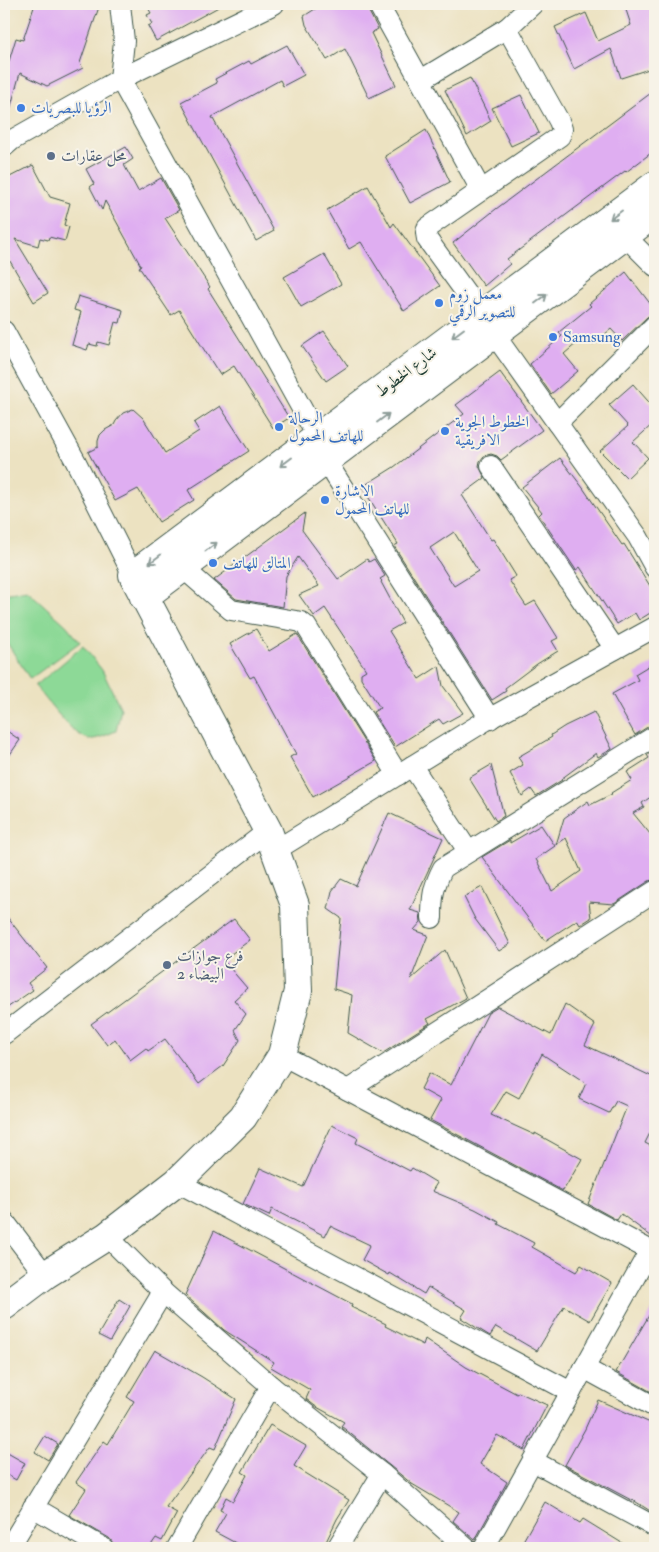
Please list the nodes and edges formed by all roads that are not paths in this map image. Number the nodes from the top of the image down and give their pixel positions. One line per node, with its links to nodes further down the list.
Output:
1 (120, 4): 6 (street)
2 (274, 4): 6 (street)
3 (378, 4): 7 (street)
4 (533, 4): 5 (street)
5 (507, 28): 7 (street); 10 (street)
6 (120, 79): 8 (street); 18 (street)
7 (421, 80): 10 (street)
8 (6, 143)
9 (655, 185): 14 (street, شارع الخطوط, one-way to 14)
10 (481, 190): 14 (street)
11 (655, 213): 12 (street, شارع الخطوط)
12 (625, 236): 13 (street); 14 (street, شارع الخطوط, one-way to 12)
13 (655, 266)
14 (488, 325): 17 (street); 18 (street, شارع الخطوط)
15 (655, 325): 17 (street)
16 (4, 331): 22 (street)
17 (557, 423): 21 (street)
18 (322, 450): 20 (street, شارع الخطوط, one-way to 18); 22 (street, شارع الخطوط, one-way to 22); 25 (street)
19 (491, 466): 24 (street)
20 (183, 568): 22 (street, شارع الخطوط); 27 (street)
21 (655, 568)
22 (138, 586): 28 (street)
23 (655, 627): 24 (street)
24 (615, 649): 25 (street)
25 (490, 719): 27 (street)
26 (655, 736): 29 (street)
27 (405, 770): 28 (street); 29 (street)
28 (272, 841): 32 (street); 33 (street)
29 (468, 851): 31 (street)
30 (655, 891): 34 (street)
31 (432, 918)
32 (4, 1034)
33 (282, 1055): 34 (street); 35 (street)
34 (348, 1090): 38 (street)
35 (178, 1182): 37 (street); 44 (street)
36 (4, 1221): 39 (street)
37 (107, 1236): 39 (street); 40 (street)
38 (652, 1252): 42 (street)
39 (46, 1276): 41 (street)
40 (163, 1292): 43 (street); 48 (street)
41 (4, 1306)
42 (584, 1368): 44 (street); 45 (street)
43 (271, 1386): 47 (street); 52 (street)
44 (571, 1392): 46 (street)
45 (655, 1407)
46 (533, 1461): 49 (street); 55 (street)
47 (382, 1474): 53 (street); 54 (street)
48 (33, 1507): 50 (street); 51 (street)
49 (655, 1527)
50 (9, 1548)
51 (103, 1548)
52 (177, 1548)
53 (337, 1548)
54 (466, 1548)
55 (484, 1548)

